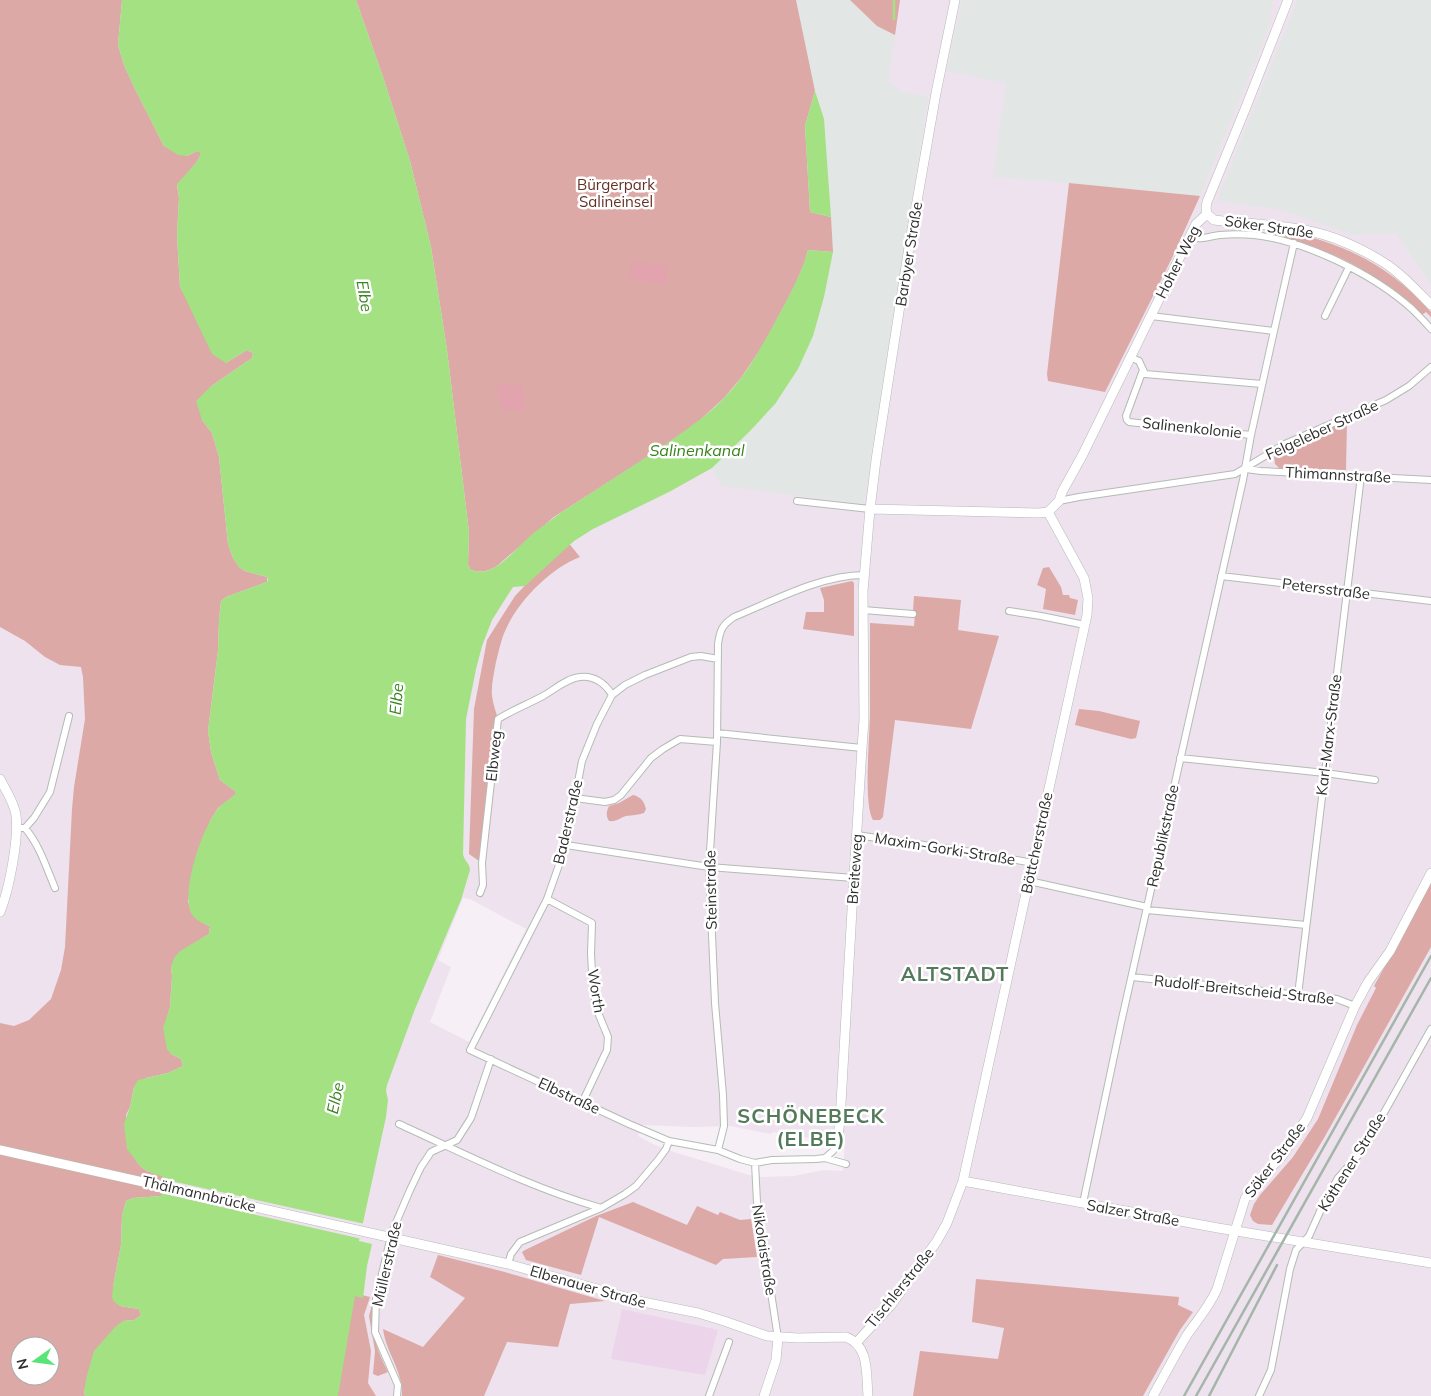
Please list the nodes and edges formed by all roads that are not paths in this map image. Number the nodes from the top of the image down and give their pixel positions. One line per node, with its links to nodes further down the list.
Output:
1 (955, 0): 22 (street, Barbyer Straße)
2 (1288, 1): 3 (street, Hoher Weg)
3 (1207, 214): 4 (street, Hoher Weg); 7 (street, Söker Straße)
4 (1190, 236): 5 (street); 8 (street, Hoher Weg)
5 (1294, 243): 6 (street); 11 (street, Salinenkolonie)
6 (1349, 267): 9 (street); 10 (street)
7 (1431, 305)
8 (1151, 316): 11 (street); 12 (street, Hoher Weg)
9 (1325, 316)
10 (1431, 329)
11 (1274, 331): 15 (street, Salinenkolonie)
12 (1130, 357): 14 (street); 21 (street, Hoher Weg)
13 (1431, 367): 17 (street, Felgeleber Straße)
14 (1143, 370): 15 (street); 16 (street, Salinenkolonie)
15 (1262, 384): 16 (street, Salinenkolonie)
16 (1251, 434): 17 (street, Salinenkolonie)
17 (1246, 469): 18 (street, Thimannstraße); 21 (street, Felgeleber Straße); 25 (street, Republikstraße)
18 (1361, 476): 19 (street, Thimannstraße); 26 (street, Karl-Marx-Straße)
19 (1431, 480)
20 (797, 501): 22 (street)
21 (1059, 502): 23 (street, Hoher Weg)
22 (870, 509): 23 (street); 24 (street, Barbyer Straße)
23 (1048, 512): 31 (street, Böttcherstraße)
24 (864, 575): 28 (street, Breiteweg); 32 (street, Steinstraße)
25 (1221, 576): 26 (street, Petersstraße); 38 (street, Republikstraße)
26 (1347, 592): 27 (street, Petersstraße); 39 (street, Karl-Marx-Straße)
27 (1431, 601)
28 (863, 610): 30 (street); 37 (street, Breiteweg)
29 (1009, 611): 31 (street)
30 (913, 614)
31 (1085, 625): 46 (street, Böttcherstraße)
32 (718, 659): 33 (street, Baderstraße); 35 (street, Steinstraße)
33 (612, 695): 42 (street, Baderstraße); 52 (street, Elbweg)
34 (69, 716): 43 (street)
35 (717, 734): 36 (street, Steinstraße); 37 (street)
36 (717, 742): 42 (street); 47 (street, Steinstraße)
37 (862, 748): 44 (street, Breiteweg)
38 (1180, 758): 39 (street); 54 (street, Republikstraße)
39 (1325, 773): 41 (street); 56 (street, Karl-Marx-Straße)
40 (0, 779): 43 (street)
41 (1376, 780)
42 (575, 798): 45 (street, Baderstraße)
43 (21, 828): 51 (street); 55 (street)
44 (857, 835): 46 (street, Maxim-Gorki-Straße); 49 (street, Breiteweg)
45 (566, 845): 47 (street); 53 (street, Baderstraße)
46 (1033, 863): 50 (street, Böttcherstraße)
47 (709, 867): 49 (street); 69 (street, Steinstraße)
48 (1431, 873): 59 (street, Söker Straße)
49 (854, 878): 66 (street, Breiteweg)
50 (1029, 882): 54 (street); 73 (street, Böttcherstraße)
51 (55, 888)
52 (480, 893)
53 (547, 899): 61 (street, Baderstraße); 63 (street, Worth)
54 (1147, 909): 56 (street); 57 (street, Republikstraße)
55 (0, 912)
56 (1306, 924): 58 (street, Karl-Marx-Straße)
57 (1132, 978): 58 (street, Rudolf-Breitscheid-Straße); 74 (street, Republikstraße)
58 (1298, 995): 59 (street, Rudolf-Breitscheid-Straße)
59 (1355, 1006): 76 (street, Söker Straße)
60 (1431, 1029): 78 (street, Köthener Straße)
61 (470, 1050): 62 (street, Elbstraße)
62 (491, 1059): 63 (street, Elbstraße); 67 (street, Müllerstraße)
63 (582, 1103): 65 (street, Elbstraße)
64 (399, 1124): 67 (street)
65 (669, 1142): 69 (street, Elbstraße); 75 (street)
66 (837, 1143): 70 (street, Breiteweg)
67 (446, 1145): 75 (street); 84 (street, Müllerstraße)
68 (0, 1150): 77 (street, Thälmannbrücke, bridge)
69 (718, 1150): 71 (street, Elbstraße)
70 (825, 1158): 71 (street); 72 (street)
71 (755, 1163): 81 (street, Nikolaistraße)
72 (846, 1164)
73 (963, 1181): 74 (street, Salzer Straße); 83 (street, Tischlerstraße)
74 (1084, 1204): 76 (street, Salzer Straße)
75 (601, 1208): 80 (street)
76 (1234, 1230): 78 (street, Salzer Straße); 88 (street, Söker Straße)
77 (398, 1239): 80 (street, Elbenauer Straße)
78 (1303, 1242): 79 (street, Salzer Straße); 89 (street, Köthener Straße)
79 (1431, 1263)
80 (508, 1264): 81 (street, Elbenauer Straße)
81 (778, 1338): 83 (street, Elbenauer Straße); 86 (street)
82 (729, 1342): 85 (street)
83 (856, 1343): 87 (street, Tischlerstraße)
84 (397, 1396)
85 (709, 1396)
86 (764, 1396)
87 (868, 1396)
88 (1153, 1396)
89 (1259, 1396)

